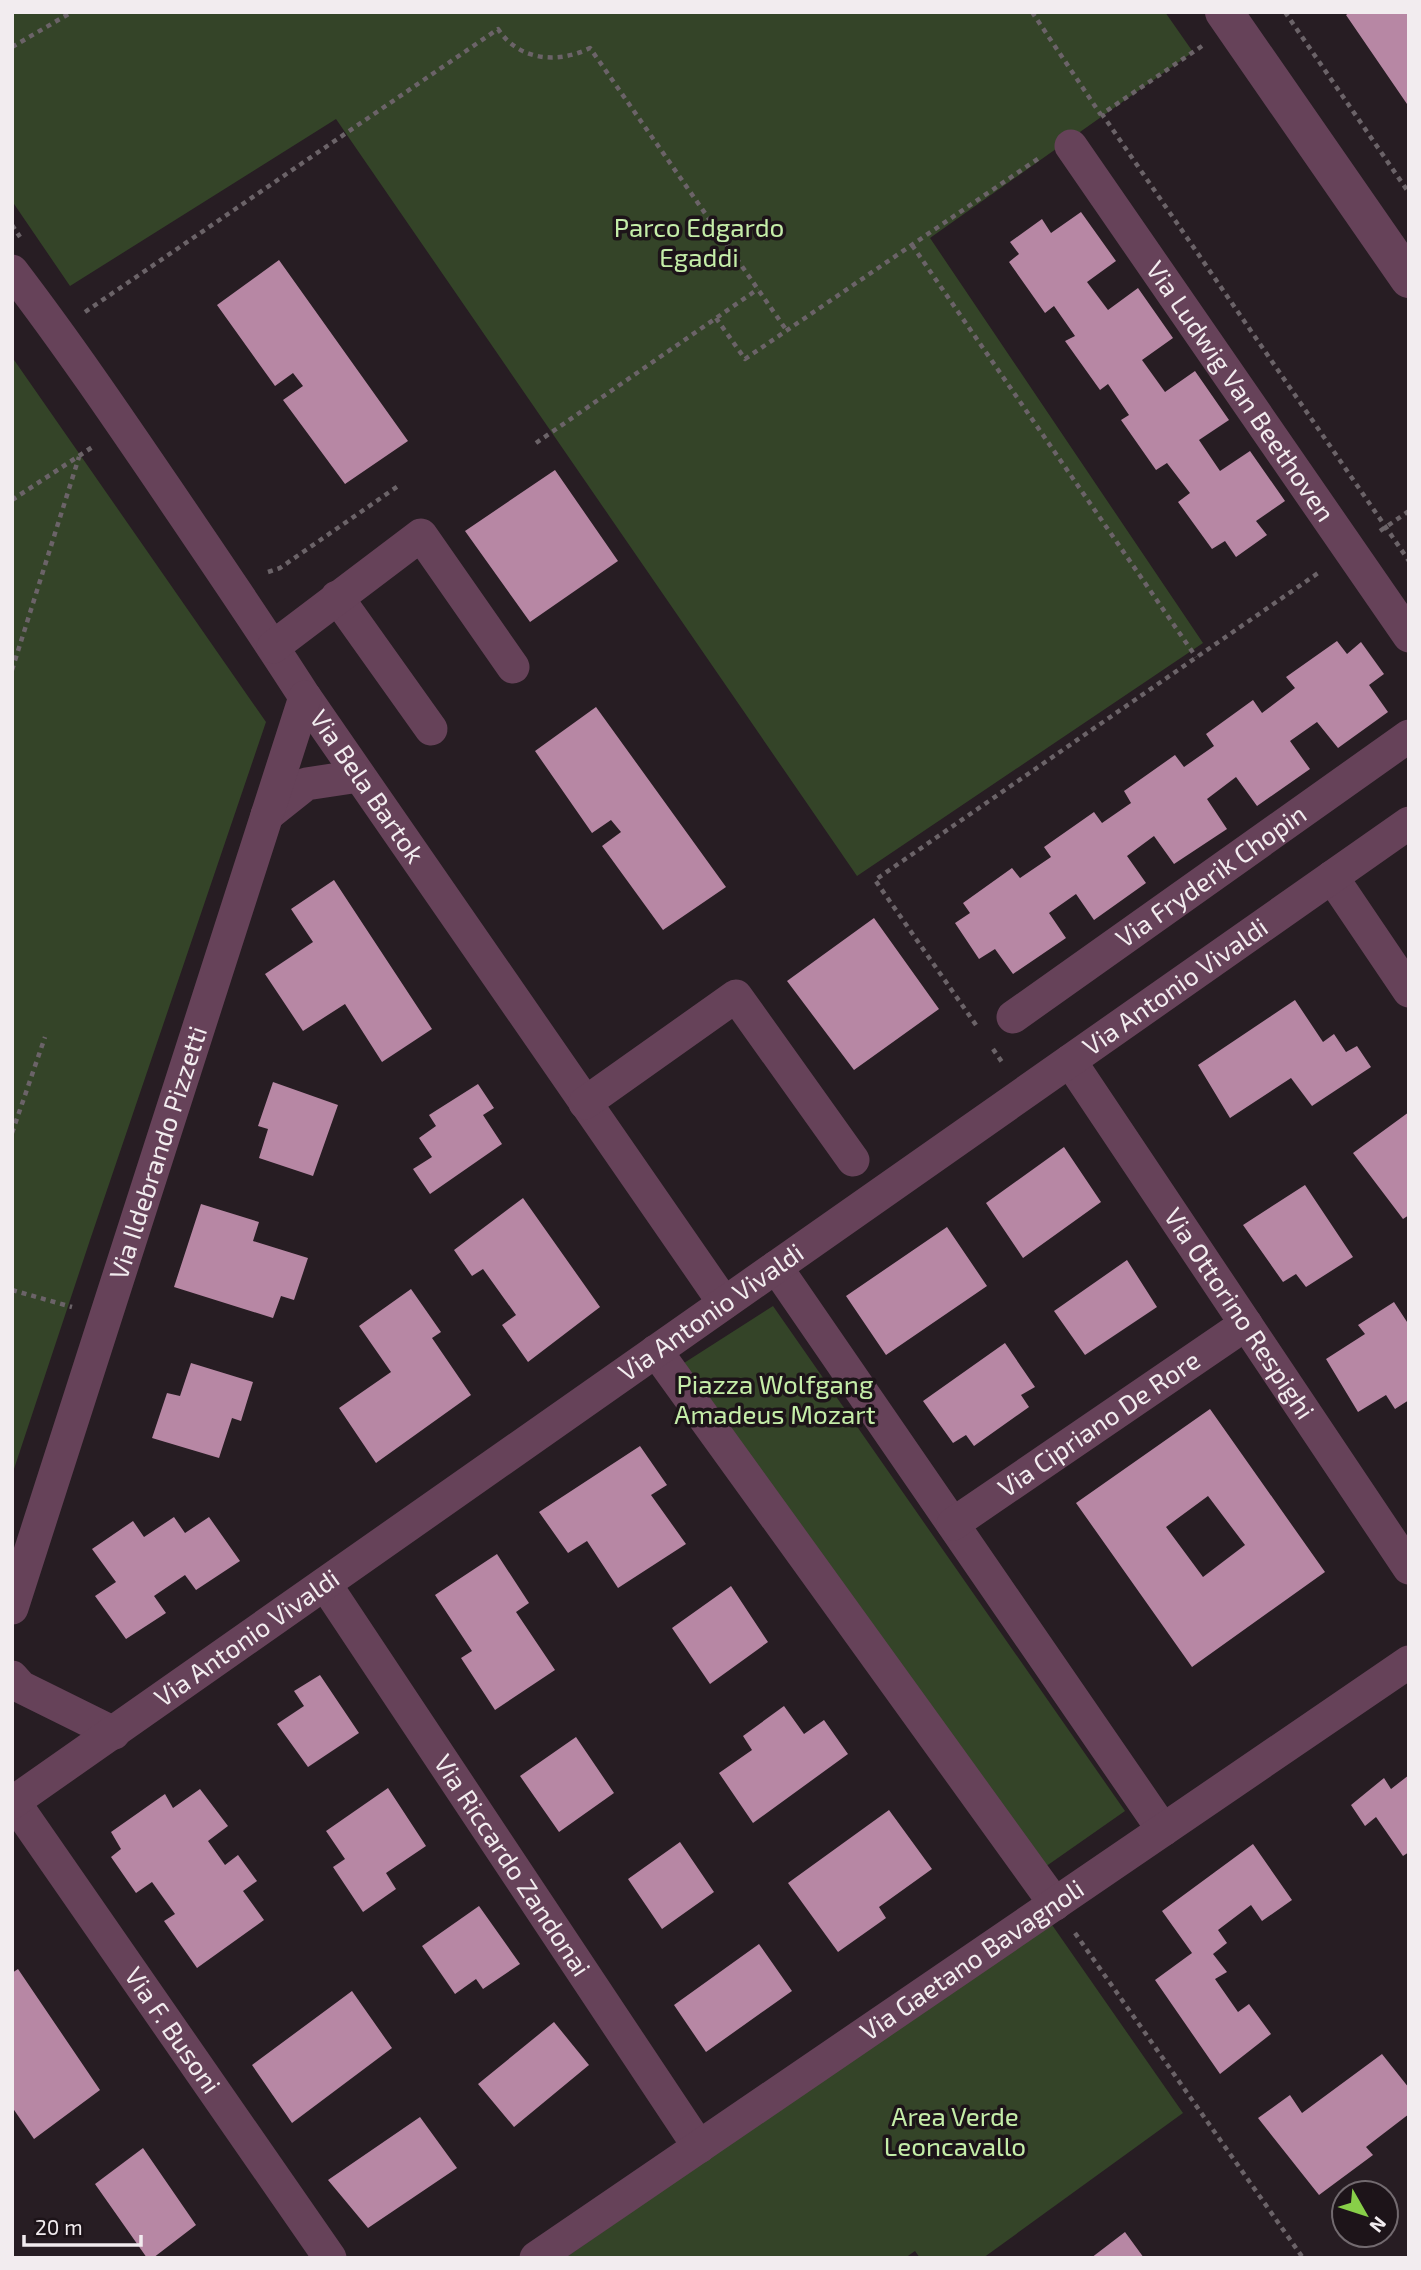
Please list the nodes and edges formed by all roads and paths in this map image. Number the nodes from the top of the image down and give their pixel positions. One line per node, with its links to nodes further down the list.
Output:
1 (72, 12): 5 (path)
2 (1032, 12): 6 (path)
3 (1285, 12): 9 (path)
4 (1213, 25): 6 (path); 13 (street)
5 (12, 47)
6 (1102, 114): 7 (path); 22 (path)
7 (1093, 120)
8 (1058, 150): 11 (path); 23 (street, Via Ludwig Van Beethoven)
9 (1409, 193)
10 (12, 225): 12 (path)
11 (912, 245): 17 (path); 29 (path)
12 (19, 258): 28 (street, Via Bela Bartok)
13 (1409, 279)
14 (758, 289): 15 (path); 16 (path); 17 (path)
15 (76, 318)
16 (716, 318): 17 (path); 18 (path)
17 (787, 331)
18 (536, 443)
19 (401, 484): 25 (path)
20 (12, 500): 31 (path)
21 (1409, 512): 22 (path)
22 (1386, 527): 23 (path); 24 (path)
23 (1350, 551): 27 (street, Via Ludwig Van Beethoven); 29 (path)
24 (1409, 561)
25 (262, 572)
26 (337, 597): 28 (street); 30 (street); 33 (street)
27 (1409, 636)
28 (273, 647): 32 (street, Via Bela Bartok)
29 (1196, 657): 41 (path)
30 (513, 667)
31 (12, 670)
32 (305, 697): 35 (street, Via Bela Bartok); 36 (street, Via Ildebrando Pizzetti)
33 (431, 729)
34 (1409, 736): 40 (street, Via Fryderik Chopin)
35 (359, 776): 36 (street); 46 (street, Via Bela Bartok)
36 (267, 815): 52 (street, Via Ildebrando Pizzetti)
37 (1409, 823): 38 (street, Via Antonio Vivaldi)
38 (1332, 877): 39 (street); 44 (street, Via Antonio Vivaldi)
39 (1409, 990)
40 (1013, 1017)
41 (983, 1035)
42 (45, 1037): 47 (path)
43 (991, 1046): 45 (path)
44 (1069, 1061): 49 (street, Via Antonio Vivaldi); 53 (street, Via Ottorino Respighi)
45 (1007, 1069)
46 (585, 1103): 48 (street); 51 (street, Via Bela Bartok)
47 (12, 1132)
48 (853, 1160)
49 (776, 1267): 51 (street, Via Antonio Vivaldi); 55 (street)
50 (12, 1290): 52 (path)
51 (724, 1303): 54 (street, Via Antonio Vivaldi)
52 (106, 1317): 58 (street, Via Ildebrando Pizzetti)
53 (1246, 1324): 55 (street, Via Cipriano De Rore); 56 (street, Via Ottorino Respighi)
54 (656, 1352): 57 (street, Via Antonio Vivaldi); 64 (street)
55 (953, 1524): 63 (street)
56 (1409, 1568)
57 (325, 1584): 61 (street, Via Antonio Vivaldi); 65 (street, Via Riccardo Zandonai)
58 (12, 1608)
59 (1409, 1662): 63 (street, Via Gaetano Bavagnoli)
60 (12, 1677): 61 (street)
61 (114, 1732): 62 (street, Via Antonio Vivaldi)
62 (13, 1803): 66 (street, Via F. Busoni)
63 (1163, 1830): 64 (street, Via Gaetano Bavagnoli)
64 (1055, 1904): 65 (street, Via Gaetano Bavagnoli); 68 (path)
65 (699, 2147): 67 (street, Via Gaetano Bavagnoli)
66 (330, 2258)
67 (536, 2258)
68 (1303, 2258)

